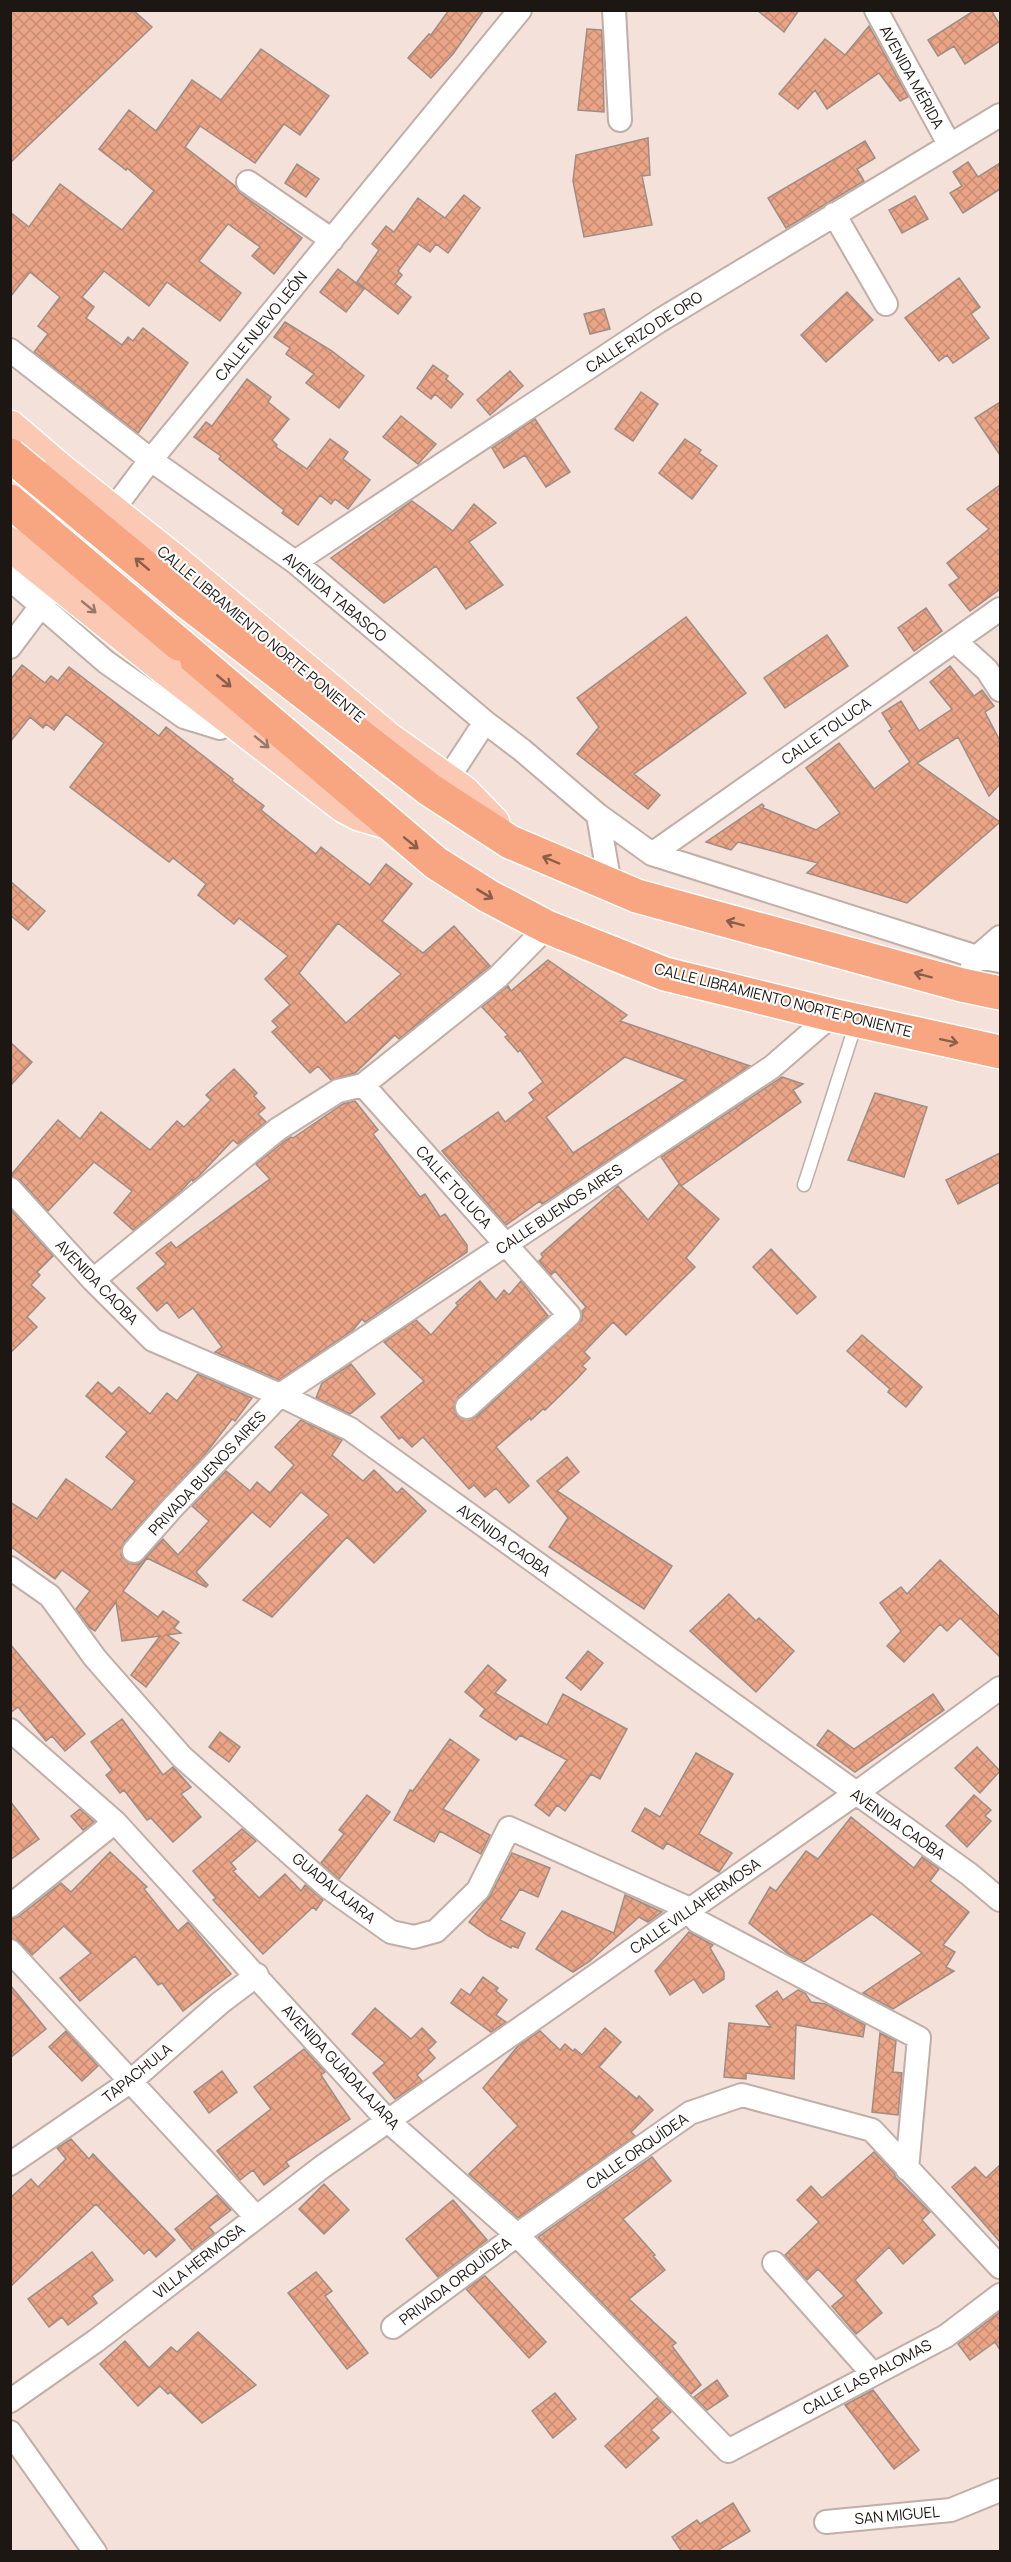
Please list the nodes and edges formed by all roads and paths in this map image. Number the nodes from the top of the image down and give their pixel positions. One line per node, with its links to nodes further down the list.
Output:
1 (520, 10): 9 (street, CALLE NUEVO LEÓN)
2 (614, 10): 5 (street)
3 (876, 10): 6 (street, AVENIDA MÉRIDA)
4 (1000, 115): 6 (street, CALLE RIZO DE ORO)
5 (620, 120)
6 (949, 144): 8 (street, CALLE RIZO DE ORO)
7 (248, 182): 9 (street)
8 (834, 214): 10 (street); 17 (street, CALLE RIZO DE ORO)
9 (332, 240): 14 (street, CALLE NUEVO LEÓN)
10 (886, 304)
11 (10, 350): 14 (street, AVENIDA TABASCO)
12 (10, 427): 27 (main road, CALLE LIBRAMIENTO NORTE PONIENTE, bridge)
13 (10, 454): 30 (highway, CALLE LIBRAMIENTO NORTE PONIENTE, one-way to 13, bridge)
14 (151, 460): 17 (street, AVENIDA TABASCO); 19 (street, CALLE NUEVO LEÓN)
15 (10, 501): 23 (highway, CALLE LIBRAMIENTO NORTE PONIENTE, bridge)
16 (10, 544): 23 (main road, CALLE LIBRAMIENTO NORTE PONIENTE, one-way to 23, bridge)
17 (295, 562): 26 (street, AVENIDA TABASCO)
18 (10, 579): 19 (street)
19 (42, 607): 22 (street, CALLE NUEVO LEÓN); 25 (street)
20 (1000, 609): 21 (street, CALLE TOLUCA)
21 (955, 641): 24 (street); 31 (street, CALLE TOLUCA)
22 (10, 647)
23 (172, 656): 25 (main road, CALLE LIBRAMIENTO NORTE PONIENTE); 29 (highway, CALLE LIBRAMIENTO NORTE PONIENTE, one-way to 29)
24 (1000, 690)
25 (233, 719): 29 (main road, CALLE LIBRAMIENTO NORTE PONIENTE, one-way to 29)
26 (485, 722): 27 (street); 28 (street, AVENIDA TABASCO)
27 (447, 780): 30 (main road, CALLE LIBRAMIENTO NORTE PONIENTE)
28 (598, 815): 31 (street, AVENIDA TABASCO); 32 (street)
29 (386, 822): 33 (highway, CALLE LIBRAMIENTO NORTE PONIENTE, one-way to 33)
30 (510, 843): 32 (highway, CALLE LIBRAMIENTO NORTE PONIENTE, one-way to 30)
31 (652, 854): 35 (street, AVENIDA TABASCO)
32 (610, 885): 37 (highway, CALLE LIBRAMIENTO NORTE PONIENTE, one-way to 32)
33 (548, 927): 39 (highway, CALLE LIBRAMIENTO NORTE PONIENTE); 41 (street)
34 (1000, 937): 35 (street)
35 (977, 957): 36 (street, AVENIDA TABASCO); 37 (street)
36 (1000, 961)
37 (962, 985): 38 (highway, CALLE LIBRAMIENTO NORTE PONIENTE)
38 (1000, 993)
39 (844, 1018): 40 (highway, CALLE LIBRAMIENTO NORTE PONIENTE, one-way to 40); 42 (lane); 44 (street, CALLE BUENOS AIRES)
40 (1000, 1052)
41 (363, 1085): 44 (street, CALLE TOLUCA); 45 (street)
42 (804, 1185)
43 (10, 1189): 45 (street, AVENIDA CAOBA)
44 (505, 1244): 46 (street, CALLE BUENOS AIRES); 47 (street, CALLE TOLUCA)
45 (93, 1280): 46 (street, AVENIDA CAOBA)
46 (280, 1395): 48 (street, PRIVADA BUENOS AIRES); 52 (street, AVENIDA CAOBA)
47 (467, 1407)
48 (134, 1551)
49 (10, 1568): 56 (street, GUADALAJARA)
50 (1000, 1688): 52 (street, CALLE VILLAHERMOSA)
51 (10, 1730): 53 (street, AVENIDA GUADALAJARA)
52 (855, 1794): 54 (street, AVENIDA CAOBA); 56 (street, CALLE VILLAHERMOSA)
53 (115, 1822): 55 (street); 58 (street, AVENIDA GUADALAJARA)
54 (1000, 1900)
55 (10, 1906)
56 (693, 1915): 60 (street, CALLE VILLAHERMOSA); 62 (street)
57 (10, 1951): 59 (street)
58 (257, 1975): 59 (street, TAPACHULA); 60 (street, AVENIDA GUADALAJARA)
59 (131, 2081): 61 (street, TAPACHULA); 63 (street)
60 (388, 2121): 63 (street, VILLA HERMOSA); 64 (street, AVENIDA GUADALAJARA)
61 (10, 2164)
62 (907, 2169): 64 (street, CALLE ORQUÍDEA); 66 (street)
63 (256, 2217): 70 (street, VILLA HERMOSA)
64 (517, 2235): 68 (street, PRIVADA ORQUÍDEA); 72 (street, AVENIDA GUADALAJARA)
65 (774, 2263): 69 (street)
66 (1000, 2267)
67 (1000, 2295): 69 (street, CALLE LAS PALOMAS)
68 (393, 2327)
69 (873, 2373): 72 (street, CALLE LAS PALOMAS)
70 (10, 2401)
71 (10, 2432): 75 (street)
72 (728, 2451)
73 (1000, 2490): 74 (street, SAN MIGUEL)
74 (826, 2522)
75 (94, 2552)

